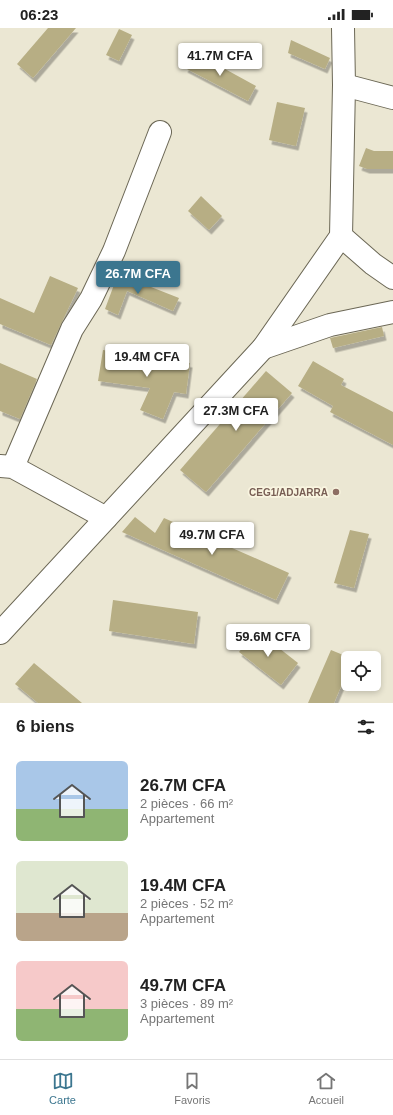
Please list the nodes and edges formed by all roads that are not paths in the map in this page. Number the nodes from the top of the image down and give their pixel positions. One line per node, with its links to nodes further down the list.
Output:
1 (343, 28): 2 (street)
2 (344, 85): 3 (street); 5 (street)
3 (393, 98)
4 (160, 132): 9 (street)
5 (341, 236): 6 (street); 8 (street)
6 (393, 278)
7 (393, 312): 8 (street)
8 (263, 348): 10 (street)
9 (7, 467): 10 (street)
10 (106, 518): 11 (street)
11 (0, 633)

